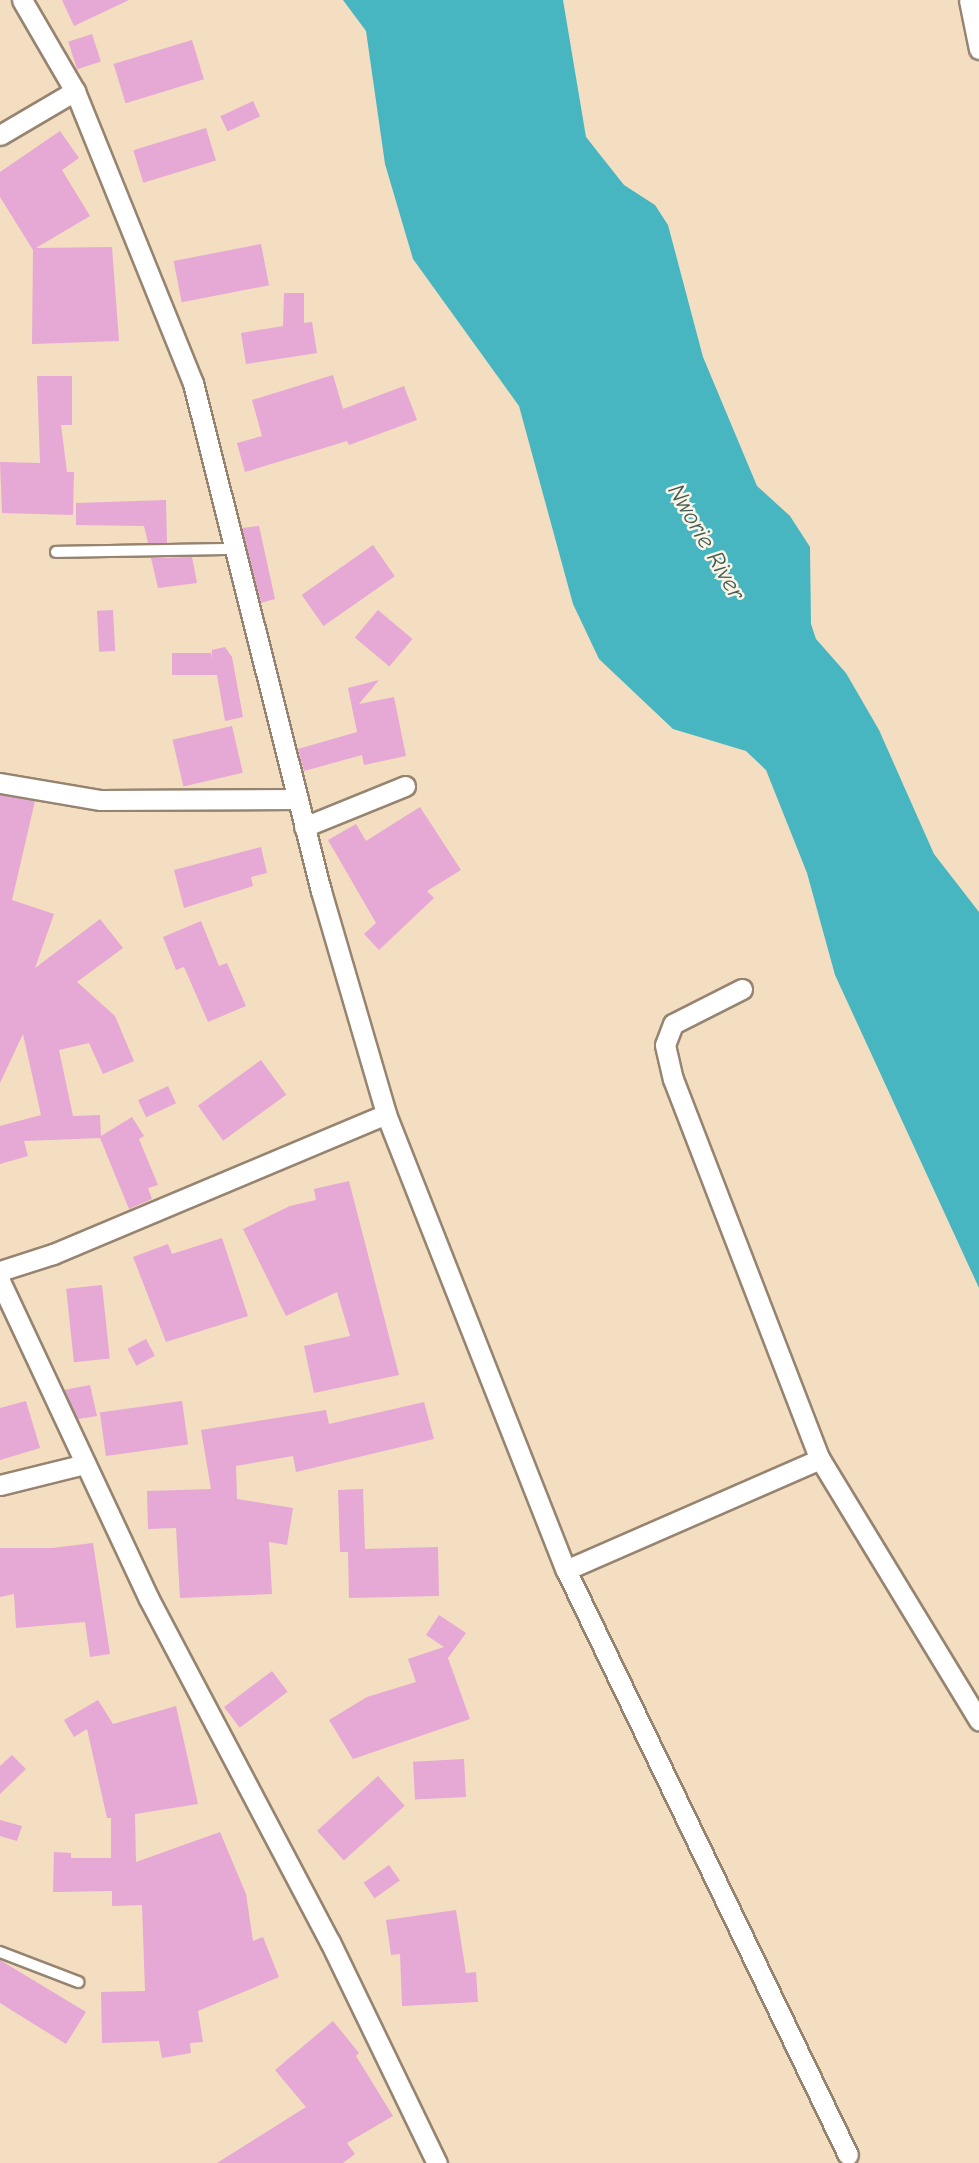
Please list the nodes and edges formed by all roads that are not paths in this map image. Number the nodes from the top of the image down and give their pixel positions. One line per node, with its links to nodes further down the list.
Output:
1 (22, 0): 4 (street)
2 (969, 0): 3 (street)
3 (979, 49)
4 (75, 91): 5 (street); 6 (street)
5 (0, 135)
6 (235, 549): 7 (lane); 10 (street)
7 (56, 552)
8 (0, 783): 10 (street)
9 (405, 786): 11 (street)
10 (298, 799): 11 (street)
11 (304, 827): 13 (street)
12 (742, 989): 16 (street)
13 (386, 1114): 14 (street); 19 (street)
14 (0, 1271)
15 (0, 1281): 17 (street)
16 (820, 1459): 19 (street); 20 (street)
17 (85, 1464): 18 (street); 24 (street)
18 (0, 1485)
19 (566, 1570): 23 (street)
20 (979, 1721)
21 (0, 1952): 22 (lane)
22 (78, 1982)
23 (848, 2155)
24 (438, 2163)

